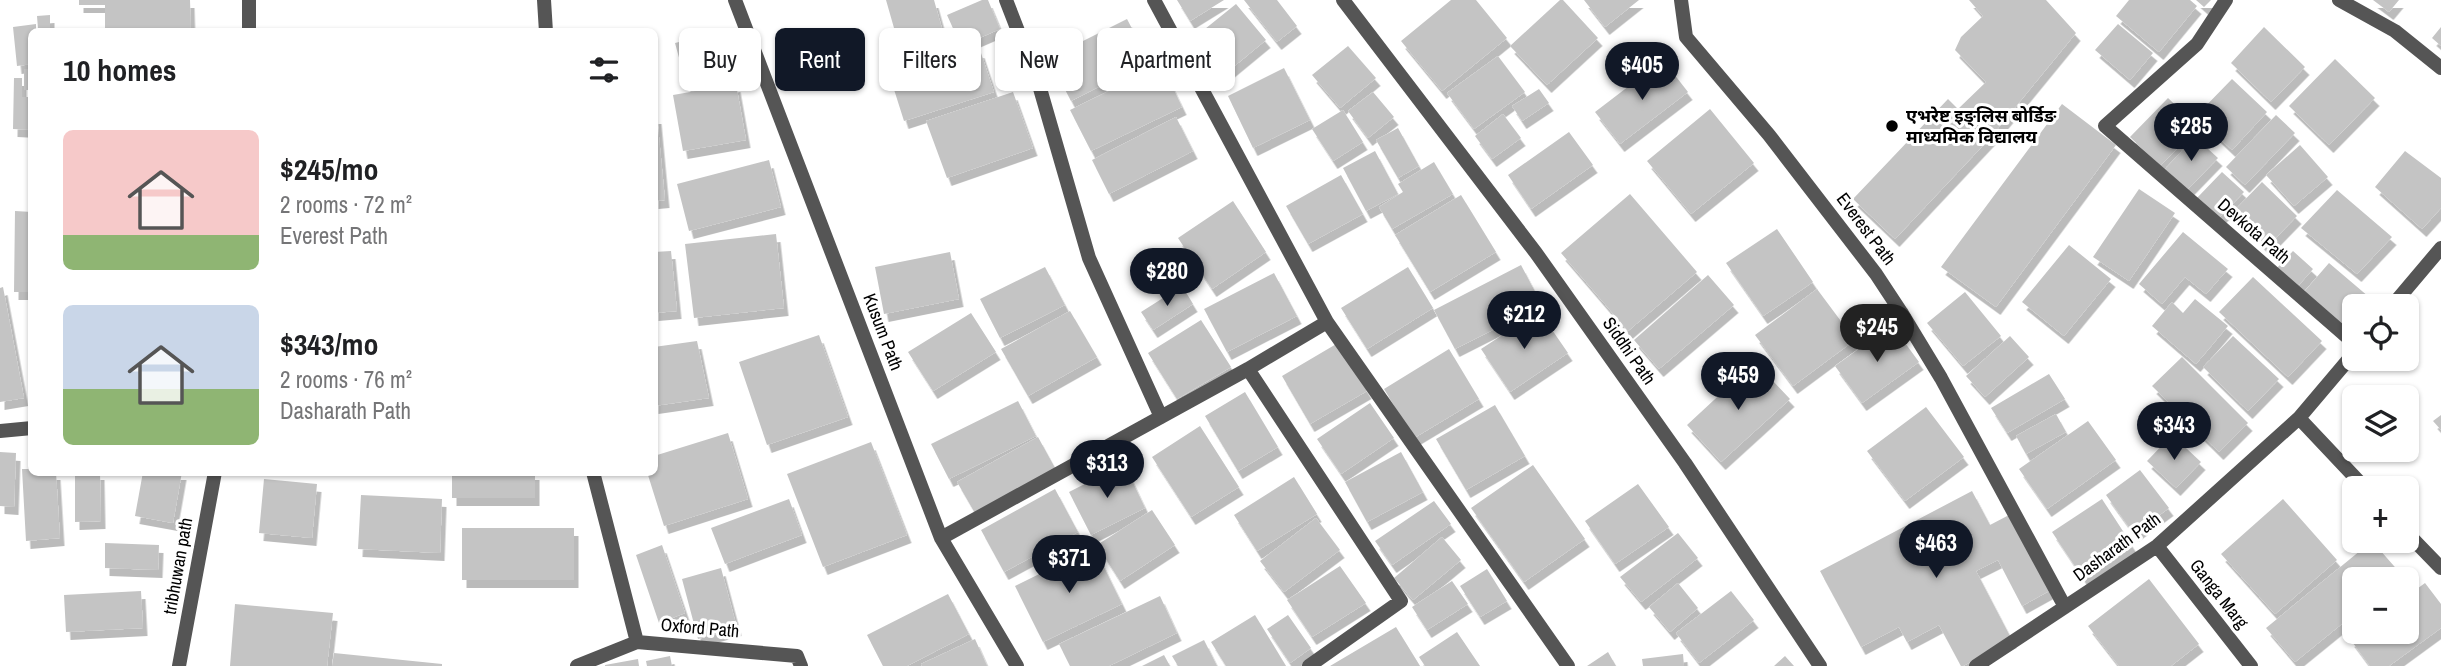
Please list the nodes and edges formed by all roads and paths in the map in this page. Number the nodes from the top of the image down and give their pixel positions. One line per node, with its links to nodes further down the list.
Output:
1 (249, 0): 10 (street)
2 (544, 0): 11 (street)
3 (735, 0): 26 (street, Kusum Path)
4 (1006, 0): 19 (street)
5 (1154, 0): 15 (street)
6 (1343, 0): 38 (street, Siddhi Path)
7 (1681, 0): 30 (street, Everest Path)
8 (2227, 0): 16 (street, Devkota Path)
9 (2339, 0): 12 (street)
10 (249, 28)
11 (546, 28)
12 (2441, 68)
13 (2441, 248): 14 (street)
14 (2402, 294)
15 (1327, 322): 18 (street); 37 (street)
16 (2342, 333)
17 (2342, 367): 20 (street, Dasharath Path)
18 (1248, 369): 19 (street); 36 (street)
19 (1161, 417): 26 (street)
20 (2299, 418): 25 (street); 28 (street, Dasharath Path)
21 (28, 428): 22 (street)
22 (0, 432)
23 (214, 476): 32 (street, tribhuwan path)
24 (594, 476): 31 (street, Oxford Path)
25 (2354, 476)
26 (941, 538): 35 (street, Kusum Path)
27 (2419, 545): 29 (street)
28 (2157, 546): 30 (street, Dasharath Path); 40 (street, Ganga Marg)
29 (2441, 568)
30 (2065, 607): 39 (street, Dasharath Path)
31 (637, 642): 33 (street); 34 (street, Oxford Path)
32 (179, 666)
33 (577, 666)
34 (801, 666)
35 (1017, 666)
36 (1309, 666)
37 (1568, 666)
38 (1819, 666)
39 (1976, 666)
40 (2251, 666)

